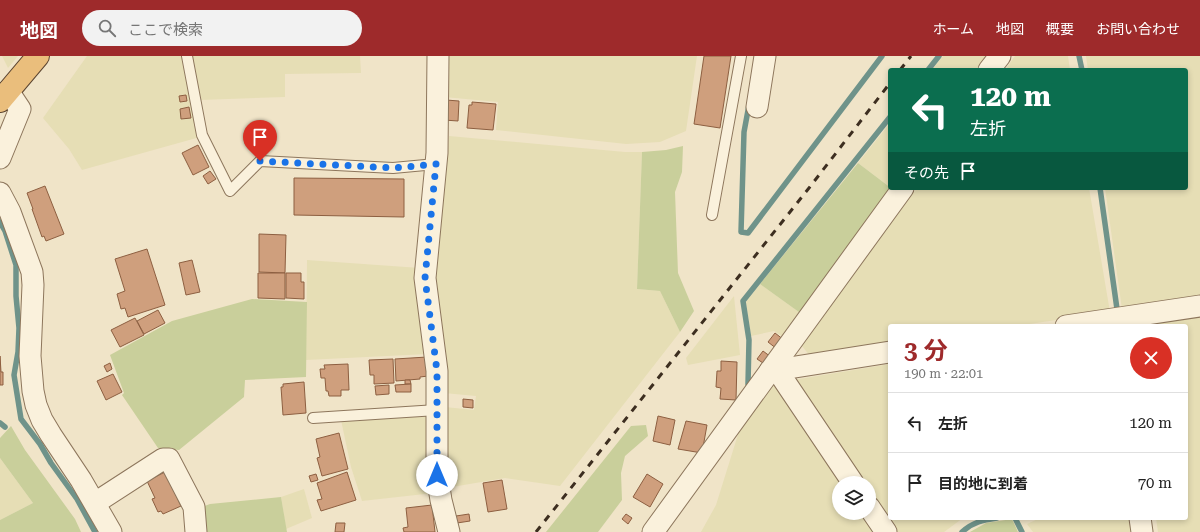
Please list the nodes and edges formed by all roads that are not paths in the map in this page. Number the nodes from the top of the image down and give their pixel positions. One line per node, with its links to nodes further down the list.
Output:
1 (38, 56): 8 (highway)
2 (187, 56): 11 (lane)
3 (438, 56): 11 (street)
4 (741, 56): 14 (lane)
5 (765, 56): 9 (street)
6 (1000, 56): 7 (street)
7 (991, 68)
8 (4, 96): 10 (street)
9 (757, 107)
10 (0, 158)
11 (436, 164): 20 (street)
12 (903, 190): 19 (street)
13 (0, 192): 23 (street)
14 (712, 215)
15 (1200, 306): 16 (street)
16 (1106, 323): 17 (street)
17 (1093, 324)
18 (888, 352): 19 (street)
19 (774, 370): 22 (street); 29 (street)
20 (437, 410): 21 (lane); 28 (street)
21 (313, 418)
22 (848, 476)
23 (94, 503): 26 (street); 27 (street)
24 (876, 517): 30 (street)
25 (1140, 520): 31 (street)
26 (111, 532)
27 (196, 532)
28 (449, 532)
29 (653, 532)
30 (886, 532)
31 (1142, 532)

